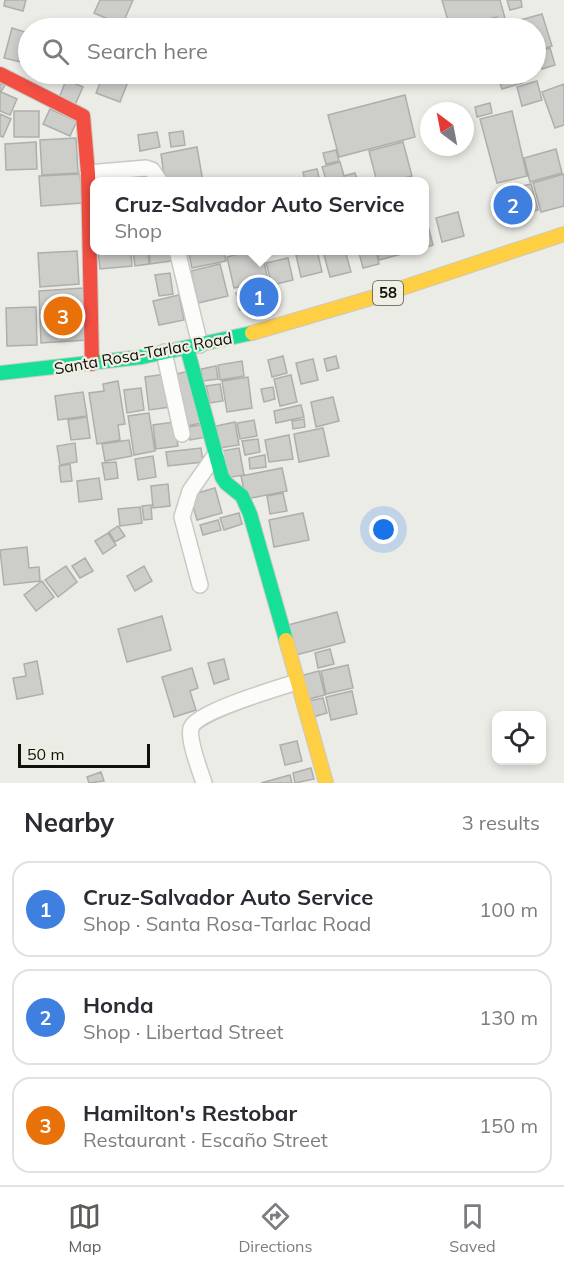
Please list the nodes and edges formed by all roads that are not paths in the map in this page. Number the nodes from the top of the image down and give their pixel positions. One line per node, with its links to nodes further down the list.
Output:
1 (0, 74): 2 (main road)
2 (18, 83)
3 (20, 84): 4 (main road)
4 (88, 173): 5 (street); 10 (main road)
5 (157, 177)
6 (564, 234): 8 (main road, Santa Rosa-Tarlac Road / 58)
7 (178, 255): 8 (street)
8 (193, 347): 9 (main road, Santa Rosa-Tarlac Road / 58); 13 (main road)
9 (165, 352): 10 (main road, Santa Rosa-Tarlac Road / 58); 12 (street)
10 (92, 364): 11 (main road, Santa Rosa-Tarlac Road / 58)
11 (0, 373)
12 (182, 434)
13 (216, 454): 14 (street); 15 (main road)
14 (200, 585)
15 (297, 682): 16 (street); 17 (main road)
16 (204, 783)
17 (326, 783)

